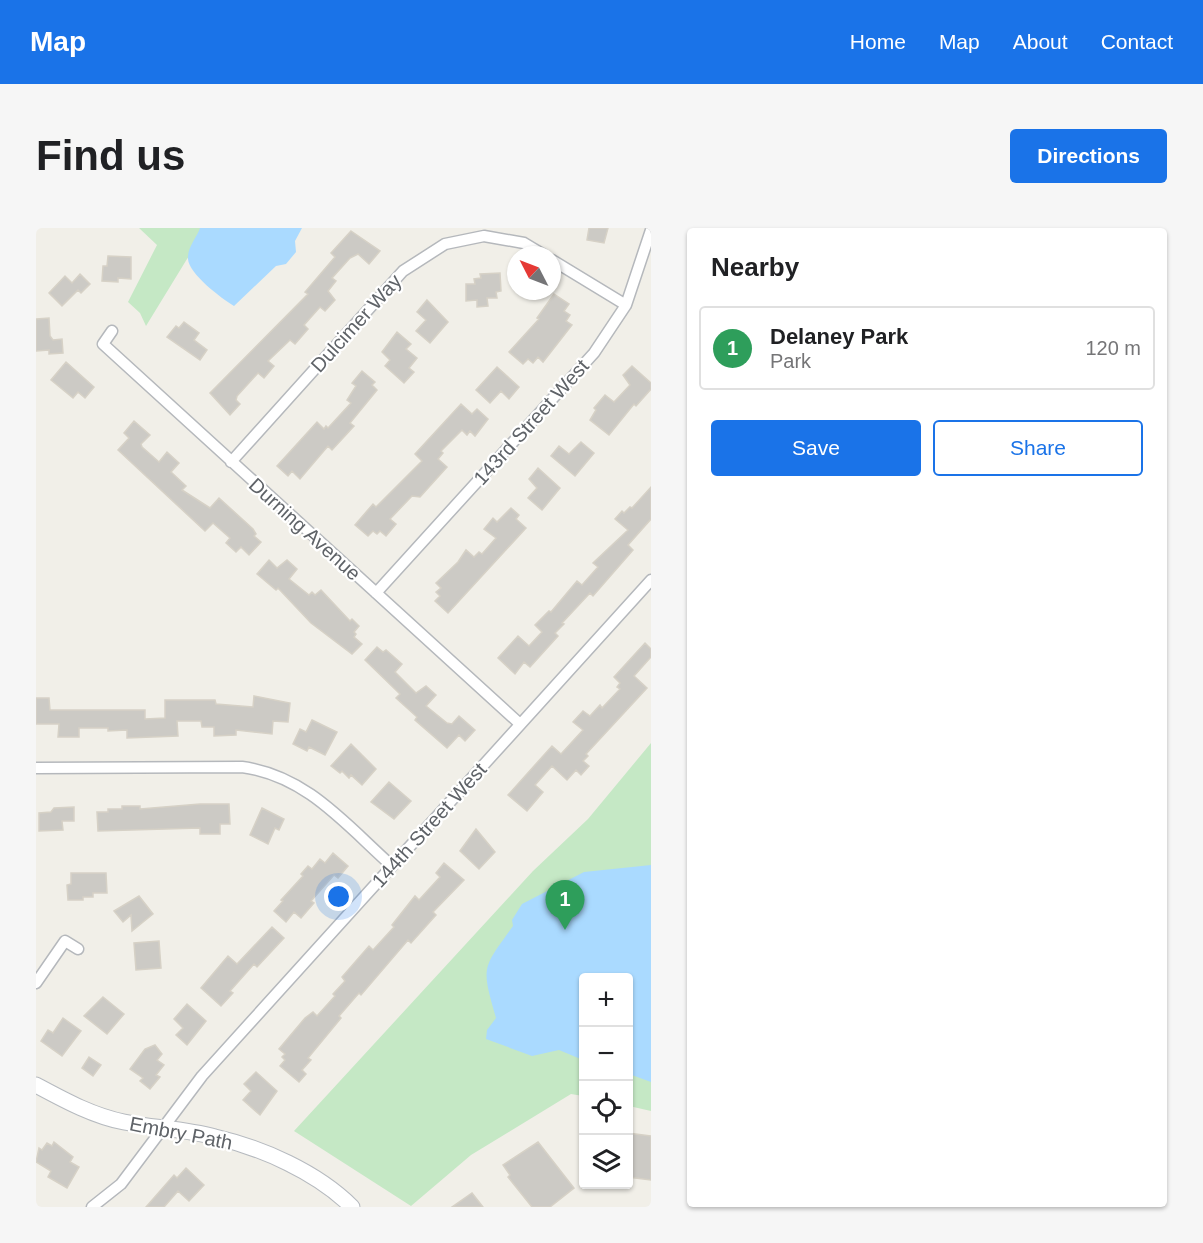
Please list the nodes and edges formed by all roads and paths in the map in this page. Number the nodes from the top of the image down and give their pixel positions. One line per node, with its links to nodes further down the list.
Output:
1 (651, 230): 4 (street, 143rd Street West)
2 (529, 246): 6 (street, Dulcimer Way)
3 (561, 265): 4 (street)
4 (626, 305): 8 (street, 143rd Street West)
5 (112, 331): 6 (street, Durning Avenue)
6 (231, 462): 8 (street, Durning Avenue)
7 (651, 580): 9 (street, 144th Street West)
8 (376, 593): 9 (street, Durning Avenue)
9 (520, 724): 11 (street, 144th Street West)
10 (36, 768): 11 (street)
11 (392, 866): 15 (street, 144th Street West)
12 (78, 949): 13 (street)
13 (36, 982)
14 (36, 1085): 15 (street, Embry Path)
15 (164, 1128): 16 (street, Embry Path); 17 (street, 144th Street West)
16 (347, 1205)
17 (92, 1207)

